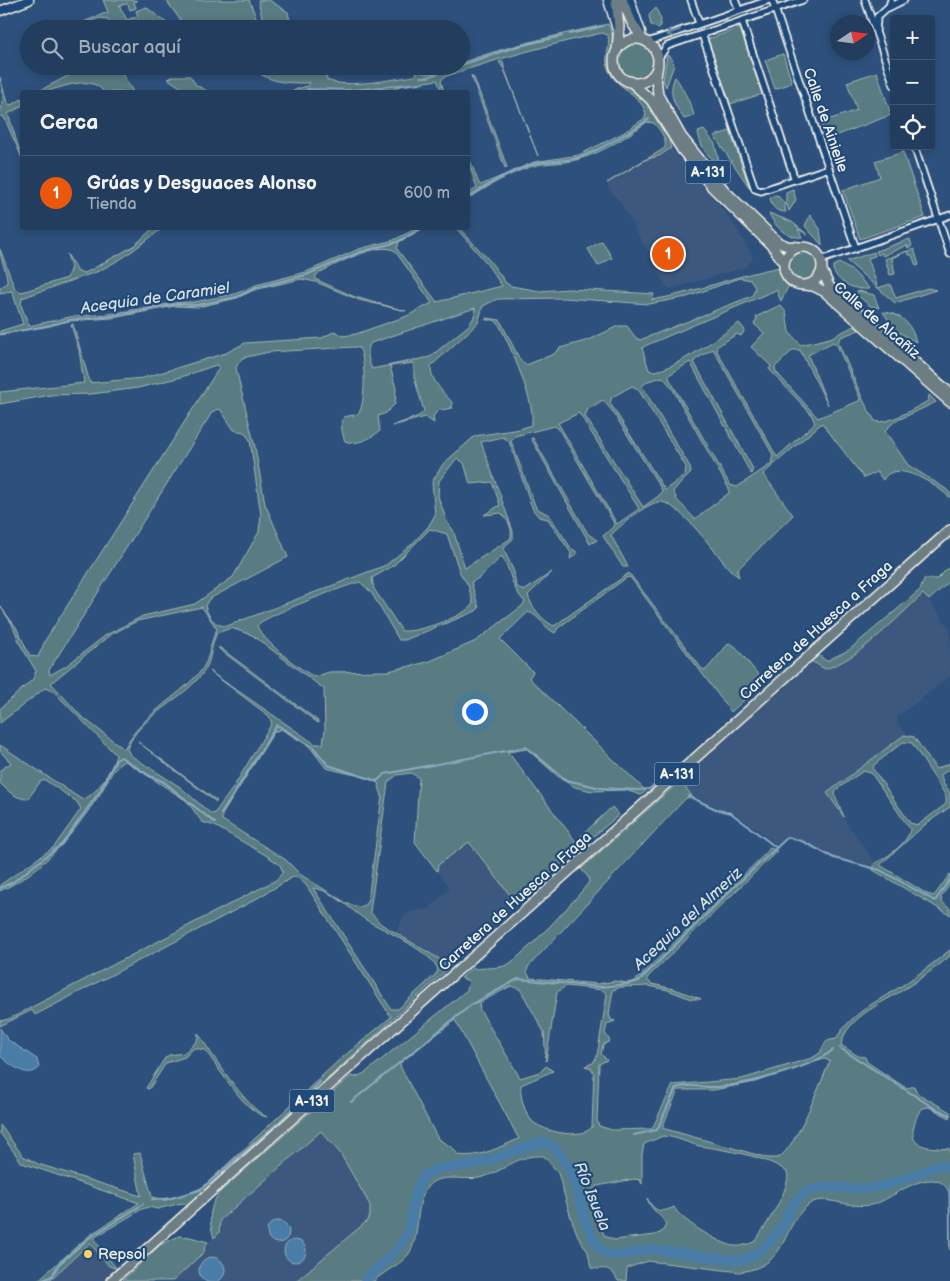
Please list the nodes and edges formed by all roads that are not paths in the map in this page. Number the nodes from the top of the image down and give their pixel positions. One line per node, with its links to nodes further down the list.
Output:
1 (29, 0): 15 (main road)
2 (608, 0): 20 (main road)
3 (616, 0): 20 (main road, A-131)
4 (622, 0): 22 (main road)
5 (630, 0): 22 (main road)
6 (691, 0): 18 (street)
7 (735, 0): 14 (street)
8 (770, 0): 13 (street, Calle de Ainielle); 14 (street)
9 (803, 0): 13 (street)
10 (865, 0): 21 (street)
11 (891, 0): 12 (street); 16 (street)
12 (902, 1): 16 (street)
13 (775, 9): 17 (street); 28 (street, Calle de Ainielle)
14 (739, 10): 18 (street)
15 (0, 11)
16 (882, 11): 21 (street)
17 (742, 20): 19 (street); 29 (street)
18 (699, 23): 22 (street, one-way to 22)
19 (702, 34): 24 (street); 29 (street)
20 (619, 36): 23 (main road, A-131)
21 (877, 36): 25 (street)
22 (645, 41): 23 (main road); 24 (main road)
23 (617, 52): 26 (main road, A-131)
24 (658, 62): 26 (main road); 33 (main road, A-131)
25 (890, 73)
26 (630, 81): 36 (main road, A-131)
27 (915, 150): 30 (street)
28 (829, 168): 29 (street); 34 (street, Calle de Ainielle)
29 (795, 180)
30 (935, 208): 31 (street); 32 (street)
31 (950, 214): 32 (street)
32 (939, 220): 34 (street); 35 (street)
33 (800, 247): 36 (main road); 37 (main road, A-131)
34 (856, 249): 37 (street)
35 (950, 254)
36 (784, 263): 38 (main road, A-131)
37 (821, 265): 38 (main road); 39 (main road, Calle de Alcañiz / A-131)
38 (804, 284): 40 (main road, Calle de Alcañiz / A-131)
39 (950, 393)
40 (950, 402)
41 (950, 529): 42 (main road, Carretera de Huesca a Fraga / A-131)
42 (111, 1281)

